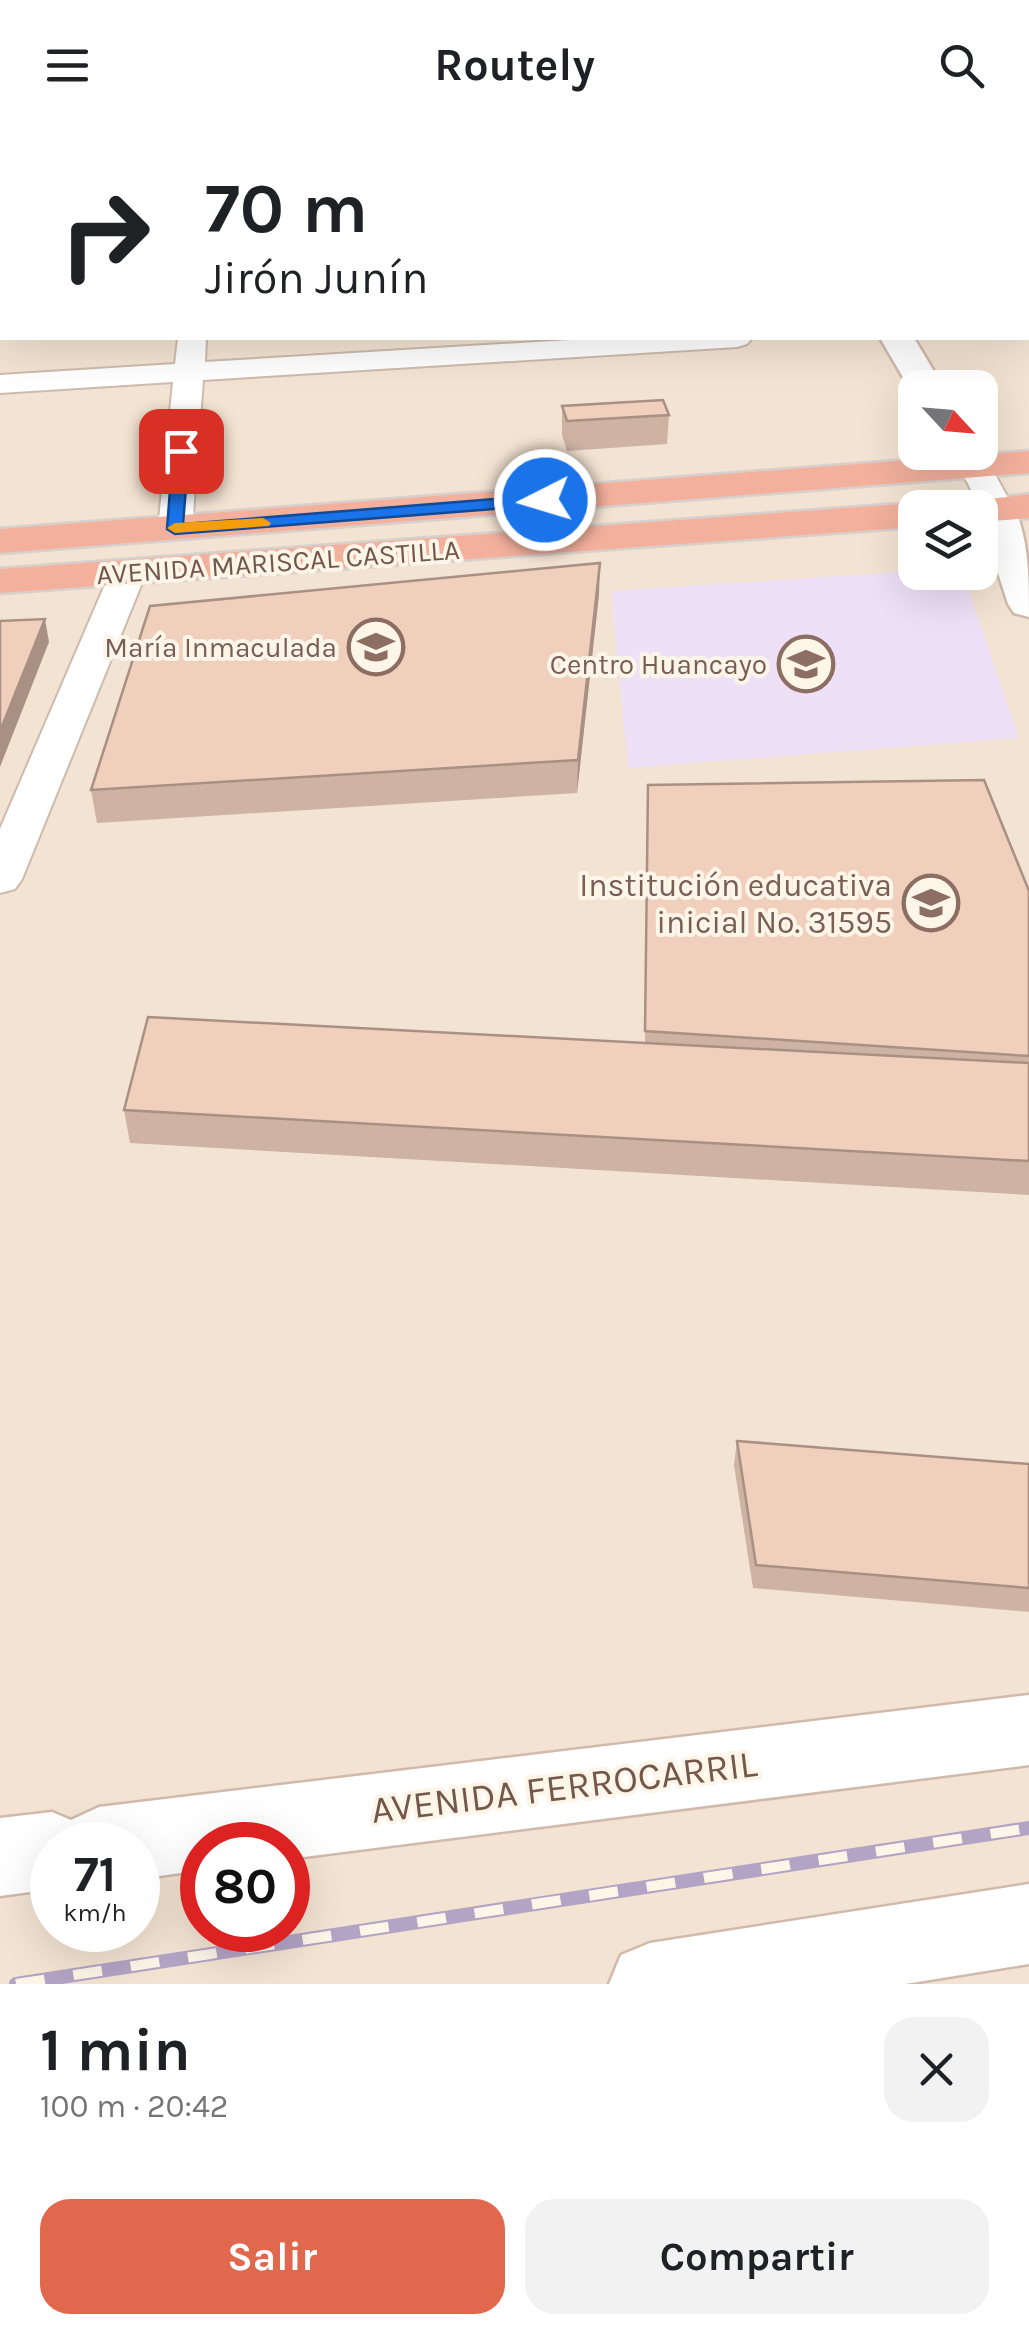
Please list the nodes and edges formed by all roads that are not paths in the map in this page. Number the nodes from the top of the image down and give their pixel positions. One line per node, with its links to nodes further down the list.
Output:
1 (192, 340): 5 (street)
2 (705, 340): 5 (street)
3 (897, 340): 4 (street)
4 (916, 370)
5 (187, 372): 6 (street); 13 (street)
6 (0, 384)
7 (998, 460): 8 (highway, AVENIDA MARISCAL CASTILLA)
8 (1029, 462)
9 (898, 465): 13 (highway, AVENIDA MARISCAL CASTILLA)
10 (977, 470): 11 (street)
11 (1002, 508): 17 (street)
12 (898, 516): 15 (highway, AVENIDA MARISCAL CASTILLA)
13 (175, 529): 14 (highway, AVENIDA MARISCAL CASTILLA)
14 (0, 541)
15 (128, 572): 16 (highway, AVENIDA MARISCAL CASTILLA); 18 (street)
16 (0, 581)
17 (1029, 604)
18 (0, 879)
19 (1029, 1730): 20 (street, AVENIDA FERROCARRIL)
20 (160, 1837)
21 (30, 1854): 22 (street)
22 (0, 1857)
23 (1029, 1924): 24 (street)
24 (656, 1984)

